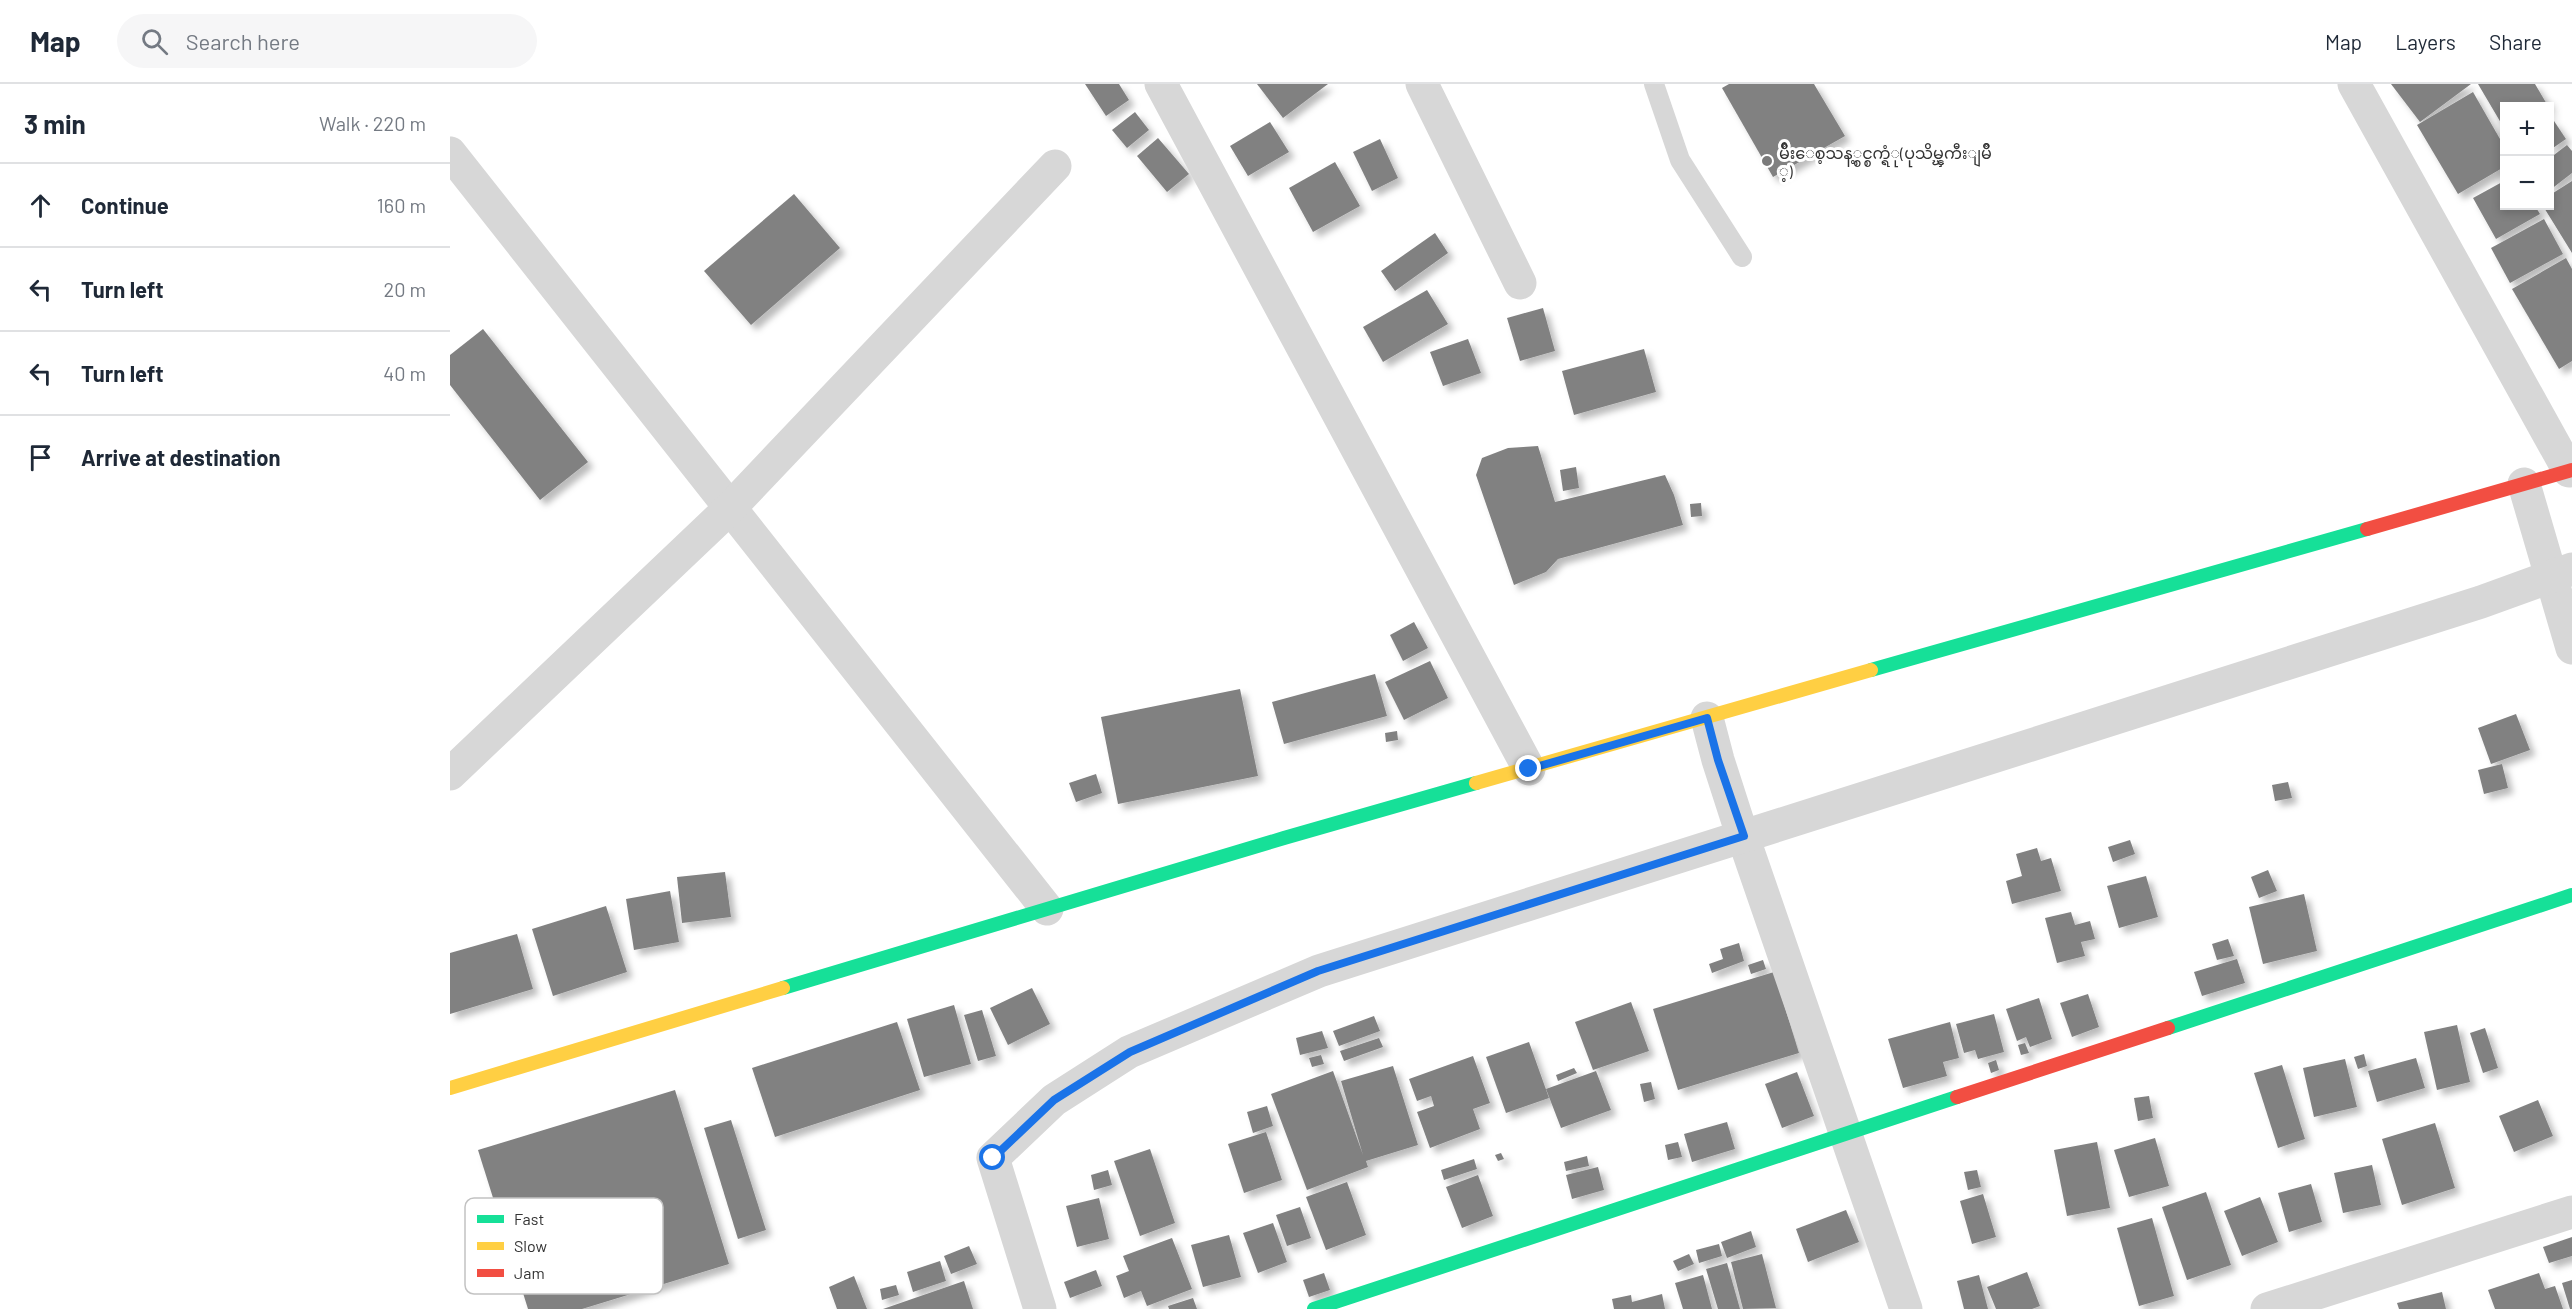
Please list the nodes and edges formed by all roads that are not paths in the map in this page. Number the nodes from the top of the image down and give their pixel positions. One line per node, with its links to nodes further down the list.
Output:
1 (1161, 84): 15 (street)
2 (1422, 84): 8 (street)
3 (1654, 84): 7 (lane)
4 (2354, 84): 9 (street)
5 (450, 153): 11 (street)
6 (1055, 166): 11 (street)
7 (1742, 257)
8 (1520, 283)
9 (2571, 470): 10 (street)
10 (2527, 497): 12 (street); 14 (street)
11 (730, 508): 16 (street); 19 (street)
12 (2555, 565): 13 (street); 17 (street)
13 (2572, 648)
14 (1707, 718): 15 (street); 17 (street)
15 (1529, 769): 19 (street)
16 (450, 774)
17 (1741, 827): 21 (street); 23 (street)
18 (2572, 895): 21 (street)
19 (1047, 909): 20 (street)
20 (450, 1088)
21 (1845, 1133): 24 (street); 25 (street)
22 (2572, 1212): 26 (street)
23 (1040, 1309)
24 (1314, 1309)
25 (1906, 1309)
26 (2267, 1309)

